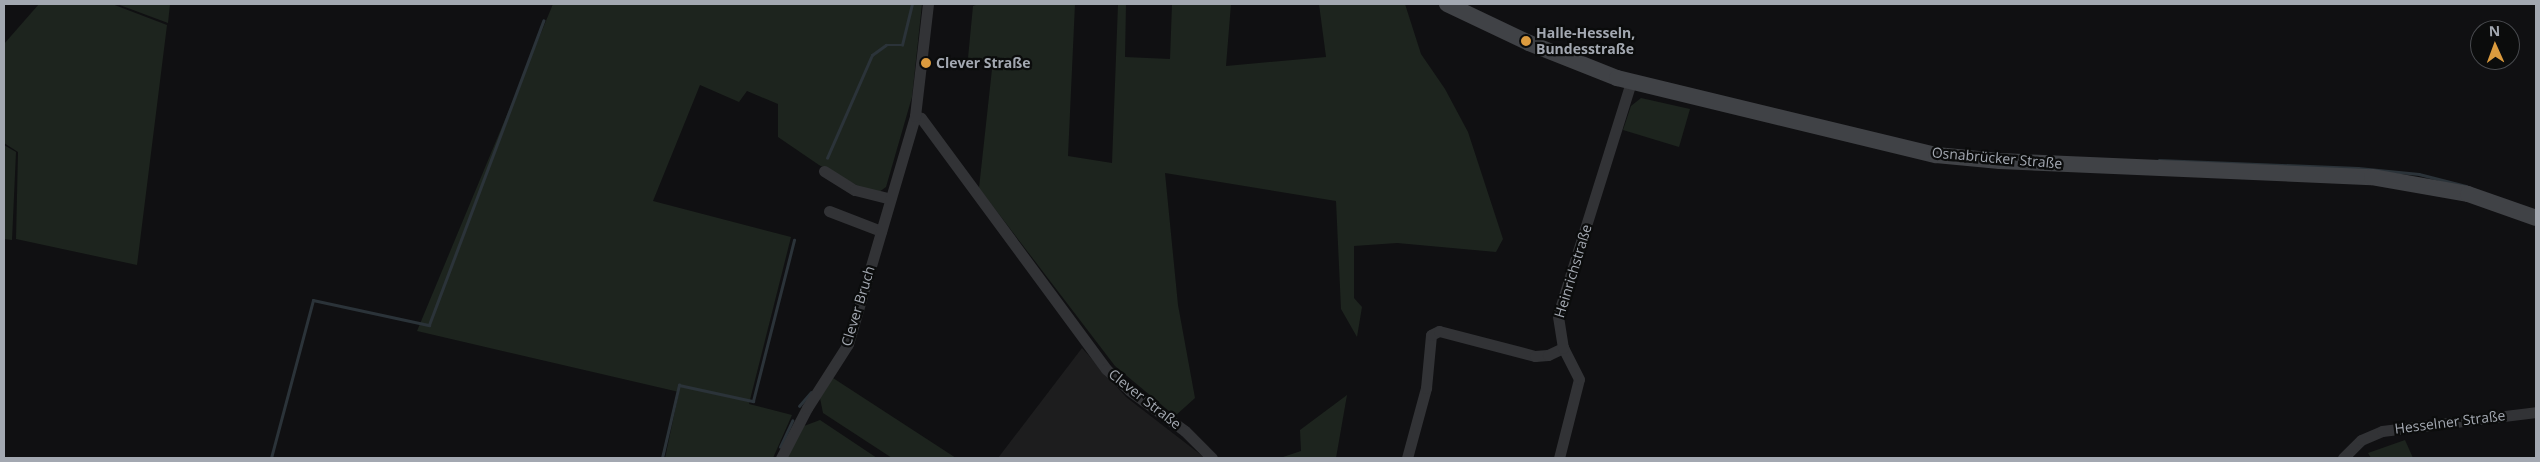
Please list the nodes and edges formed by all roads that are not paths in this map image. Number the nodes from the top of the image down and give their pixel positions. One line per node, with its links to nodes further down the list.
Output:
1 (928, 4): 4 (street)
2 (1447, 4): 3 (main road, Osnabrücker Straße)
3 (1631, 82): 8 (main road, Osnabrücker Straße); 10 (street, Heinrichstraße)
4 (915, 116): 6 (street, Clever Bruch); 13 (street, Clever Straße)
5 (824, 171): 6 (street)
6 (890, 199): 9 (street, Clever Bruch)
7 (829, 211): 9 (street)
8 (2536, 218)
9 (881, 231): 12 (street, Clever Bruch)
10 (1562, 348): 14 (street); 15 (street, Heinrichstraße)
11 (2536, 412): 16 (street, Hesselner Straße)
12 (781, 458)
13 (1212, 458)
14 (1408, 458)
15 (1559, 458)
16 (2343, 458)

